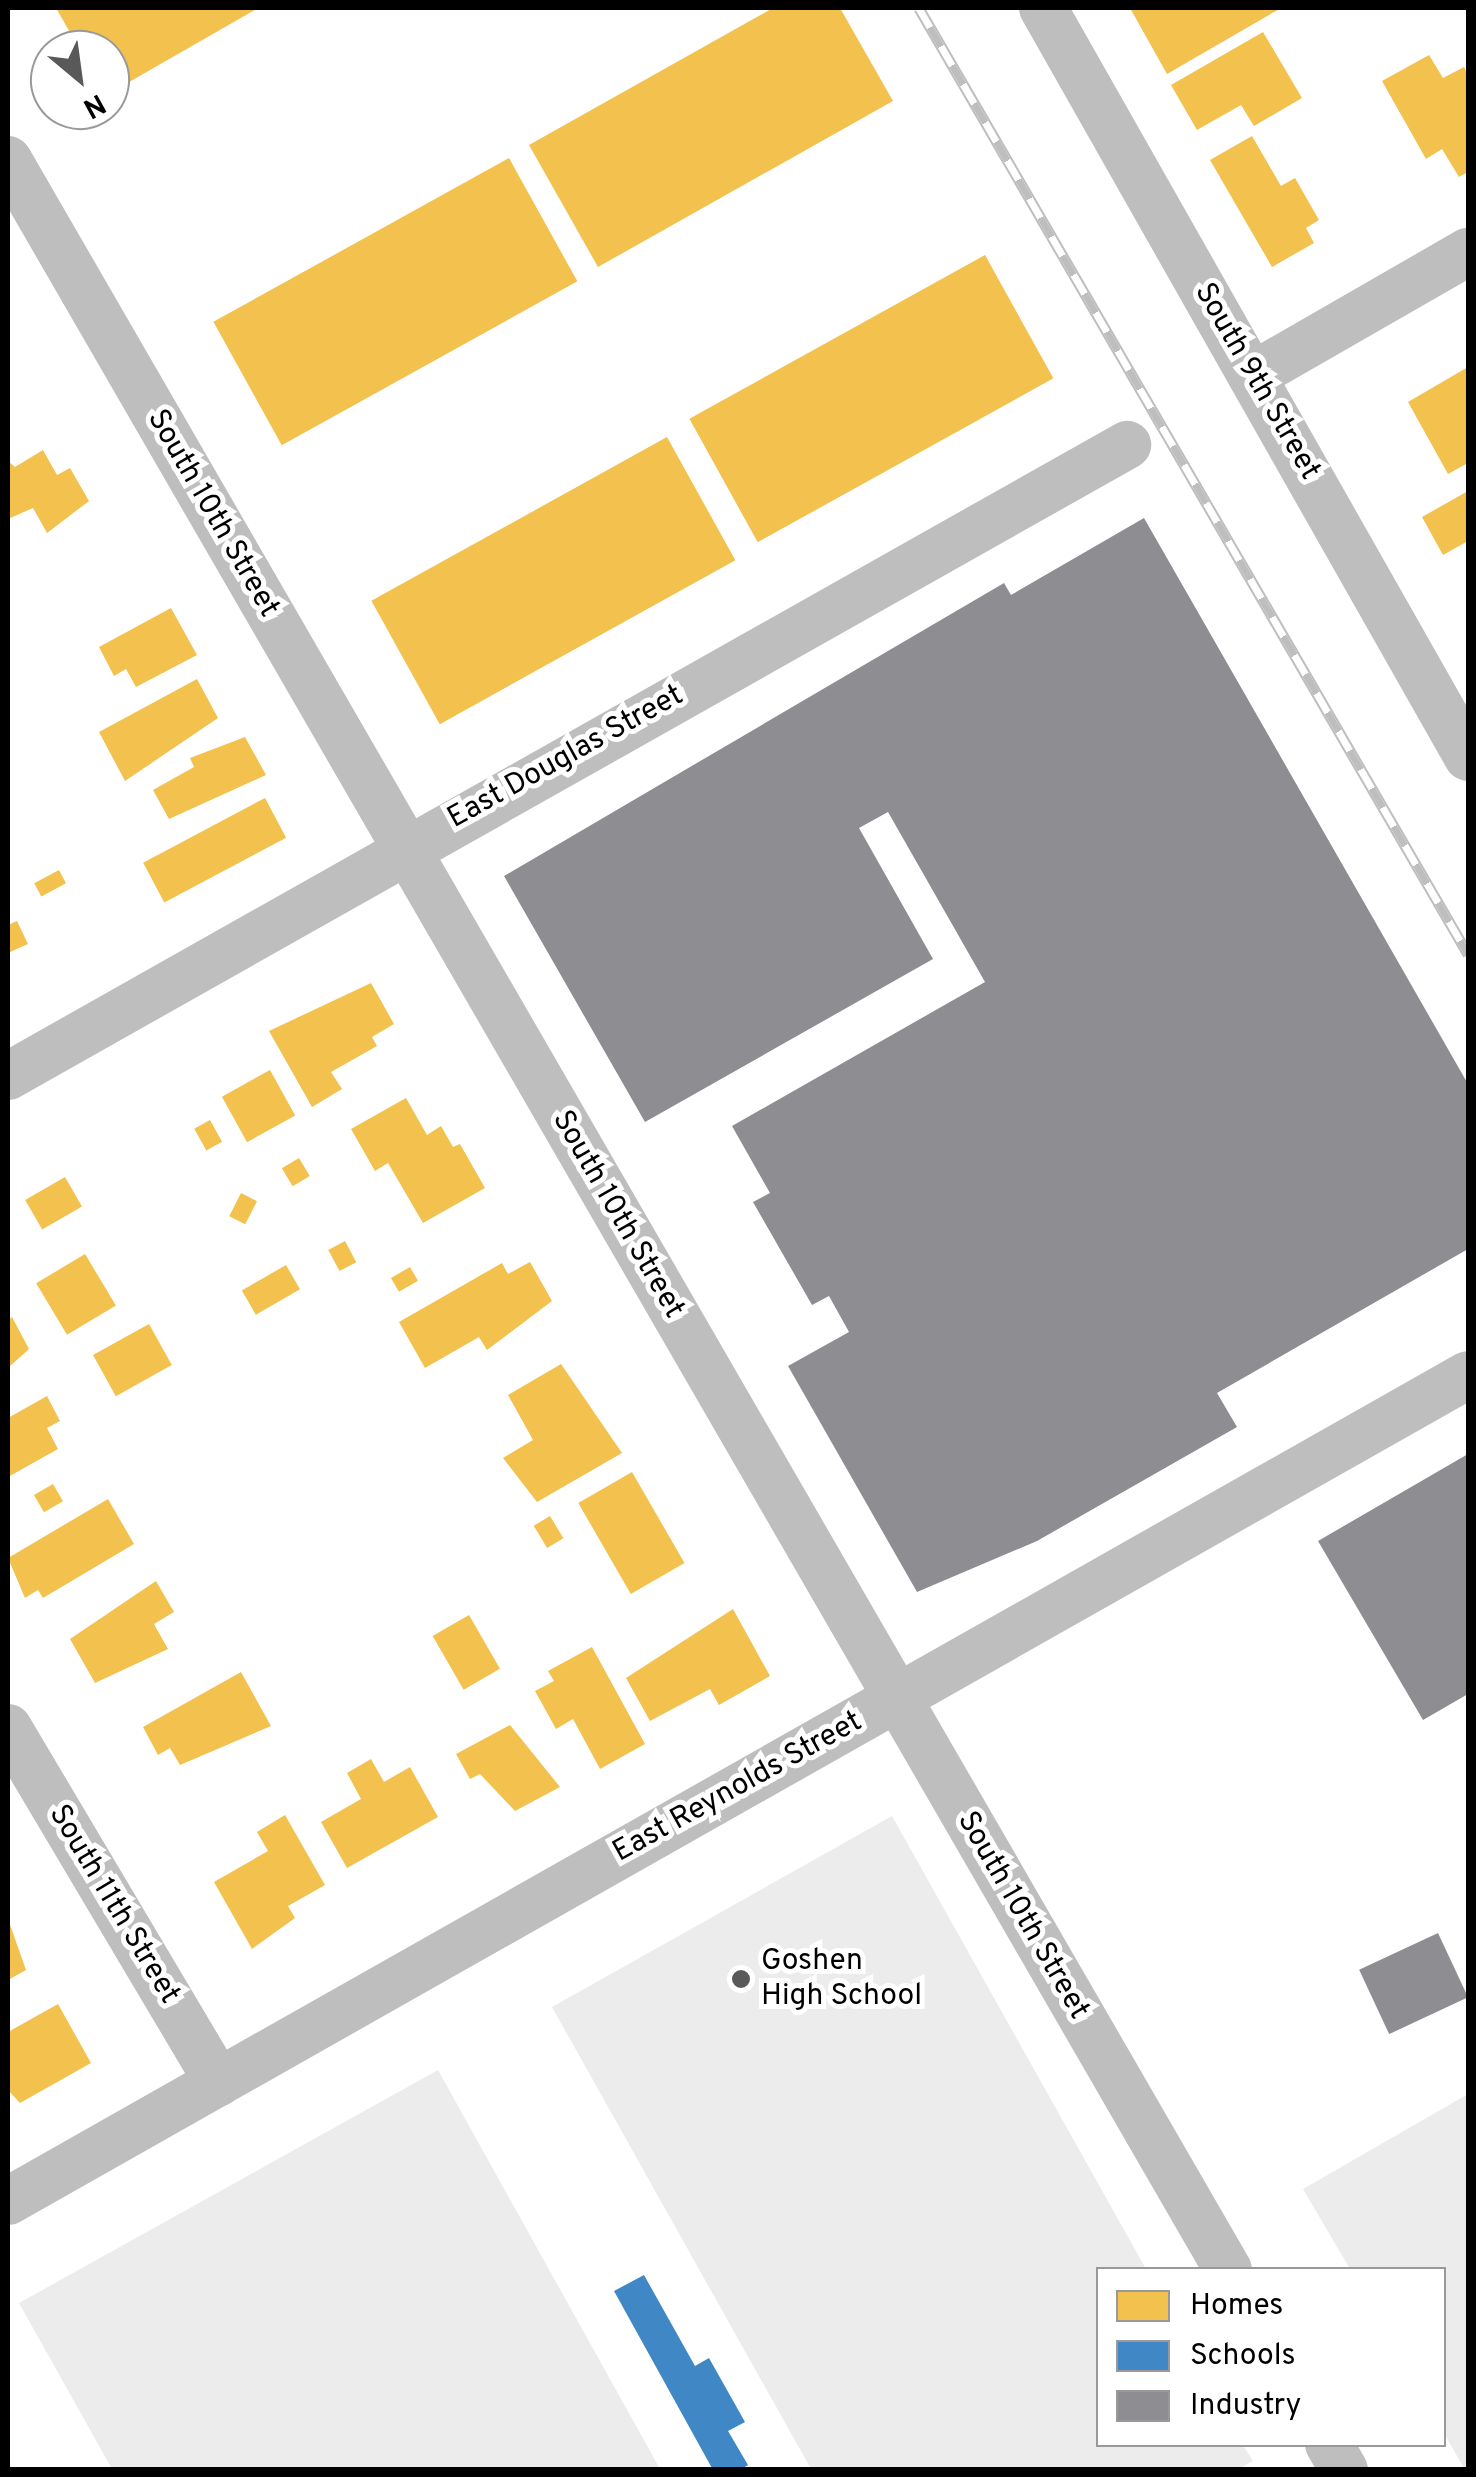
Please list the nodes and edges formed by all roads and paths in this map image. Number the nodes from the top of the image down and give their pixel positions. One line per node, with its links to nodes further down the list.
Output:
1 (1044, 8): 4 (street, South 9th Street)
2 (8, 160): 7 (street, South 10th Street)
3 (1468, 252): 4 (street)
4 (1252, 376): 6 (street, South 9th Street)
5 (1127, 445): 7 (street, East Douglas Street)
6 (1468, 757)
7 (406, 848): 8 (street, East Douglas Street); 10 (street, South 10th Street)
8 (8, 1076)
9 (1468, 1375): 10 (street, East Reynolds Street)
10 (896, 1700): 12 (street, East Reynolds Street); 14 (street, South 10th Street)
11 (8, 1728): 12 (street, South 11th Street)
12 (218, 2082): 13 (street, East Reynolds Street)
13 (8, 2200)
14 (1226, 2267)
15 (1332, 2447): 16 (street)
16 (1344, 2470)

